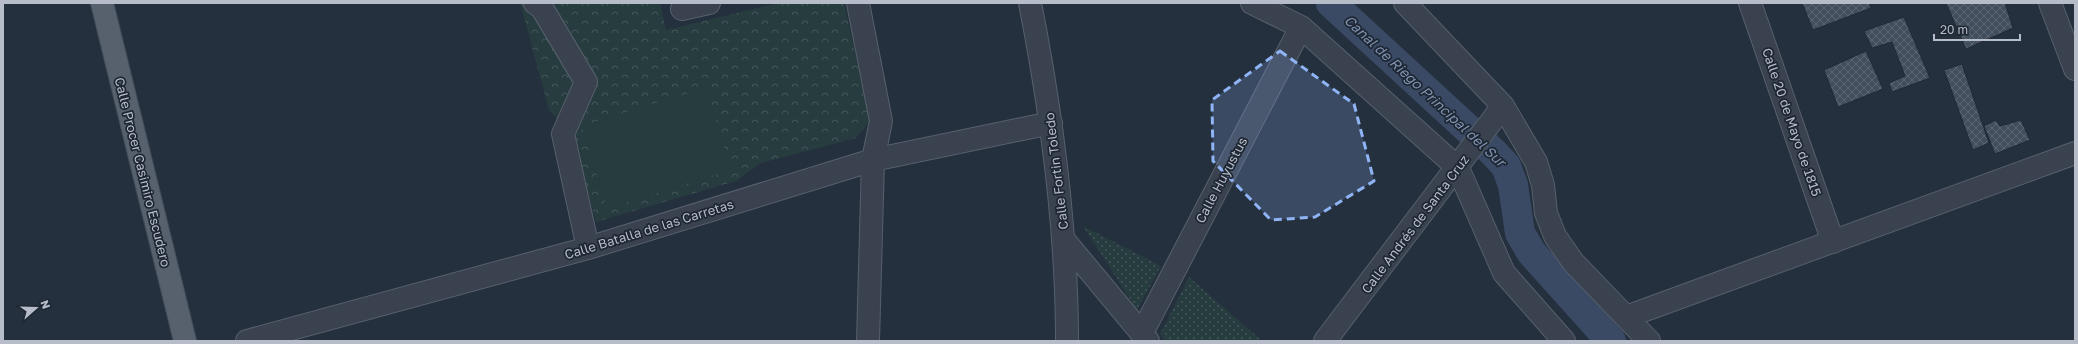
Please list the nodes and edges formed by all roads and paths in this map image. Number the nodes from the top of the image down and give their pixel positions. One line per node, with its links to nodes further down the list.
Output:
1 (102, 3): 23 (main road, Calle Procer Casimiro Escudero)
2 (535, 3): 20 (street)
3 (709, 3): 10 (street)
4 (858, 3): 16 (street)
5 (1030, 3): 14 (street, Calle Fortin Toledo)
6 (1252, 3): 11 (street)
7 (1405, 3): 13 (street)
8 (1750, 3): 19 (street, Calle 20 de Mayo de 1815)
9 (2050, 3): 12 (street)
10 (682, 9)
11 (1301, 27): 17 (street); 22 (street, Calle Huyustus)
12 (2075, 69)
13 (1503, 106): 17 (street, Calle Andrés de Santa Cruz); 21 (street)
14 (1051, 123): 16 (street, Calle Batalla de las Carretas); 18 (street, Calle Fortin Toledo)
15 (2075, 153): 19 (street)
16 (873, 160): 20 (street, Calle Batalla de las Carretas); 25 (street)
17 (1461, 162): 27 (street, Calle Andrés de Santa Cruz); 28 (street)
18 (1064, 240): 22 (street); 26 (street, Calle Fortin Toledo)
19 (1833, 242): 21 (street)
20 (588, 248): 24 (street, Calle Batalla de las Carretas)
21 (1626, 317): 29 (street)
22 (1145, 337)
23 (185, 341)
24 (247, 341)
25 (868, 341)
26 (1067, 341)
27 (1325, 341)
28 (1564, 341)
29 (1649, 341)

